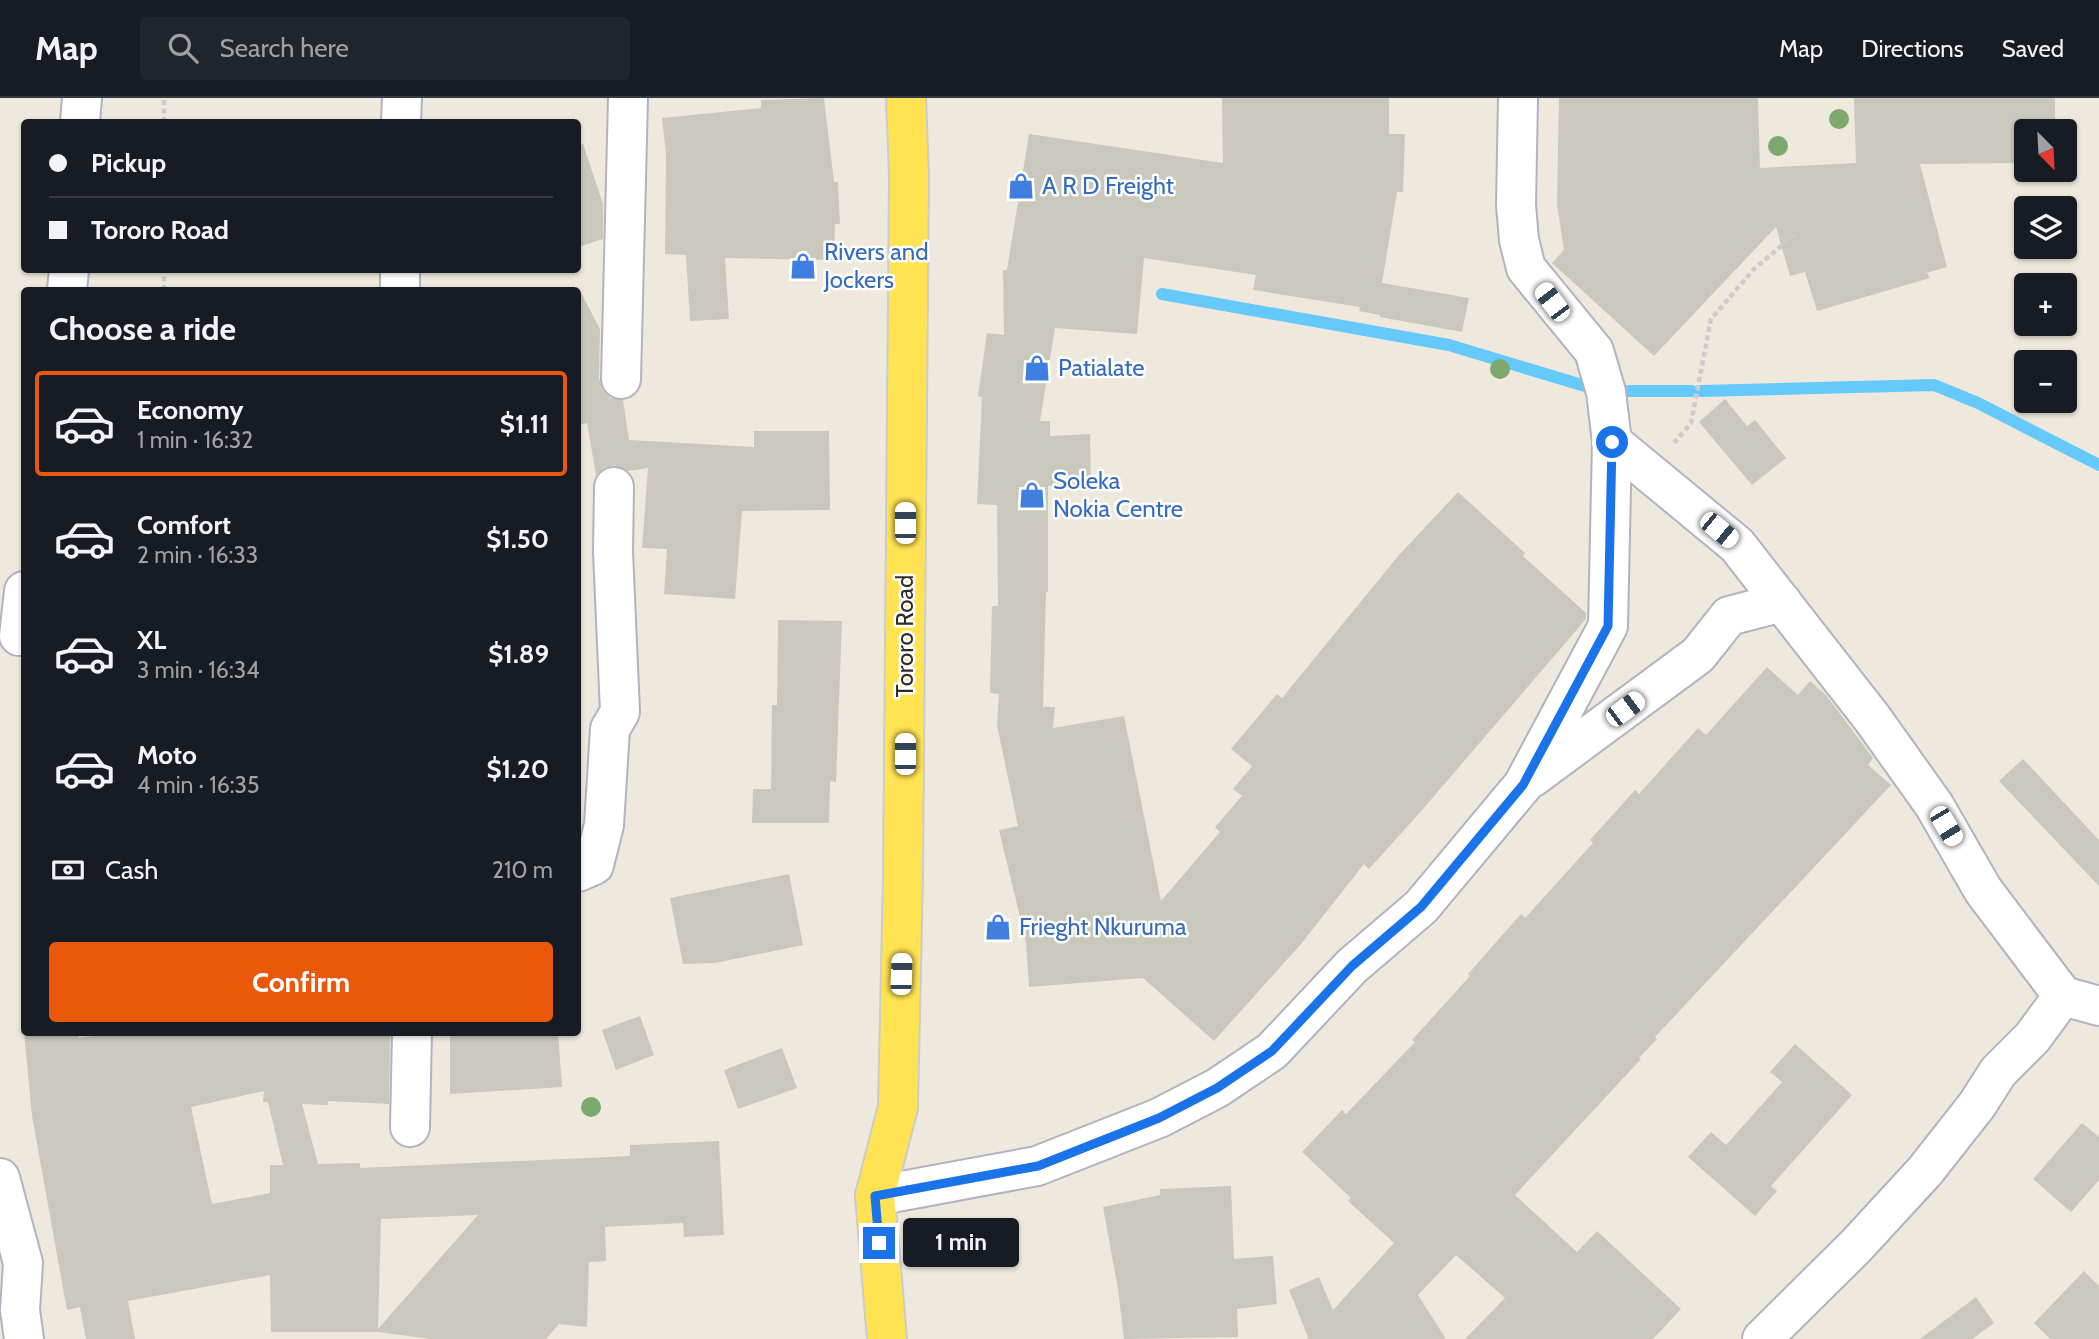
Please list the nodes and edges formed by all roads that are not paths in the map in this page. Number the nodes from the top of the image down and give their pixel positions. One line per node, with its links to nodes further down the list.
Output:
1 (82, 98): 6 (street)
2 (402, 98): 7 (street)
3 (628, 98): 8 (street)
4 (906, 98): 21 (main road, Tororo Road)
5 (1518, 98): 9 (street)
6 (80, 119)
7 (401, 119)
8 (621, 379)
9 (1612, 442): 11 (street); 14 (street)
10 (614, 488): 15 (street)
11 (1782, 602): 14 (street); 16 (street)
12 (21, 605): 13 (street)
13 (14, 639)
14 (1523, 785): 21 (street)
15 (581, 871)
16 (2063, 996): 17 (street); 25 (street)
17 (2099, 1006)
18 (412, 1036): 19 (street)
19 (410, 1127)
20 (0, 1178): 22 (street)
21 (875, 1196): 24 (main road, Tororo Road)
22 (12, 1268): 23 (street)
23 (24, 1339)
24 (887, 1339)
25 (1762, 1339)

